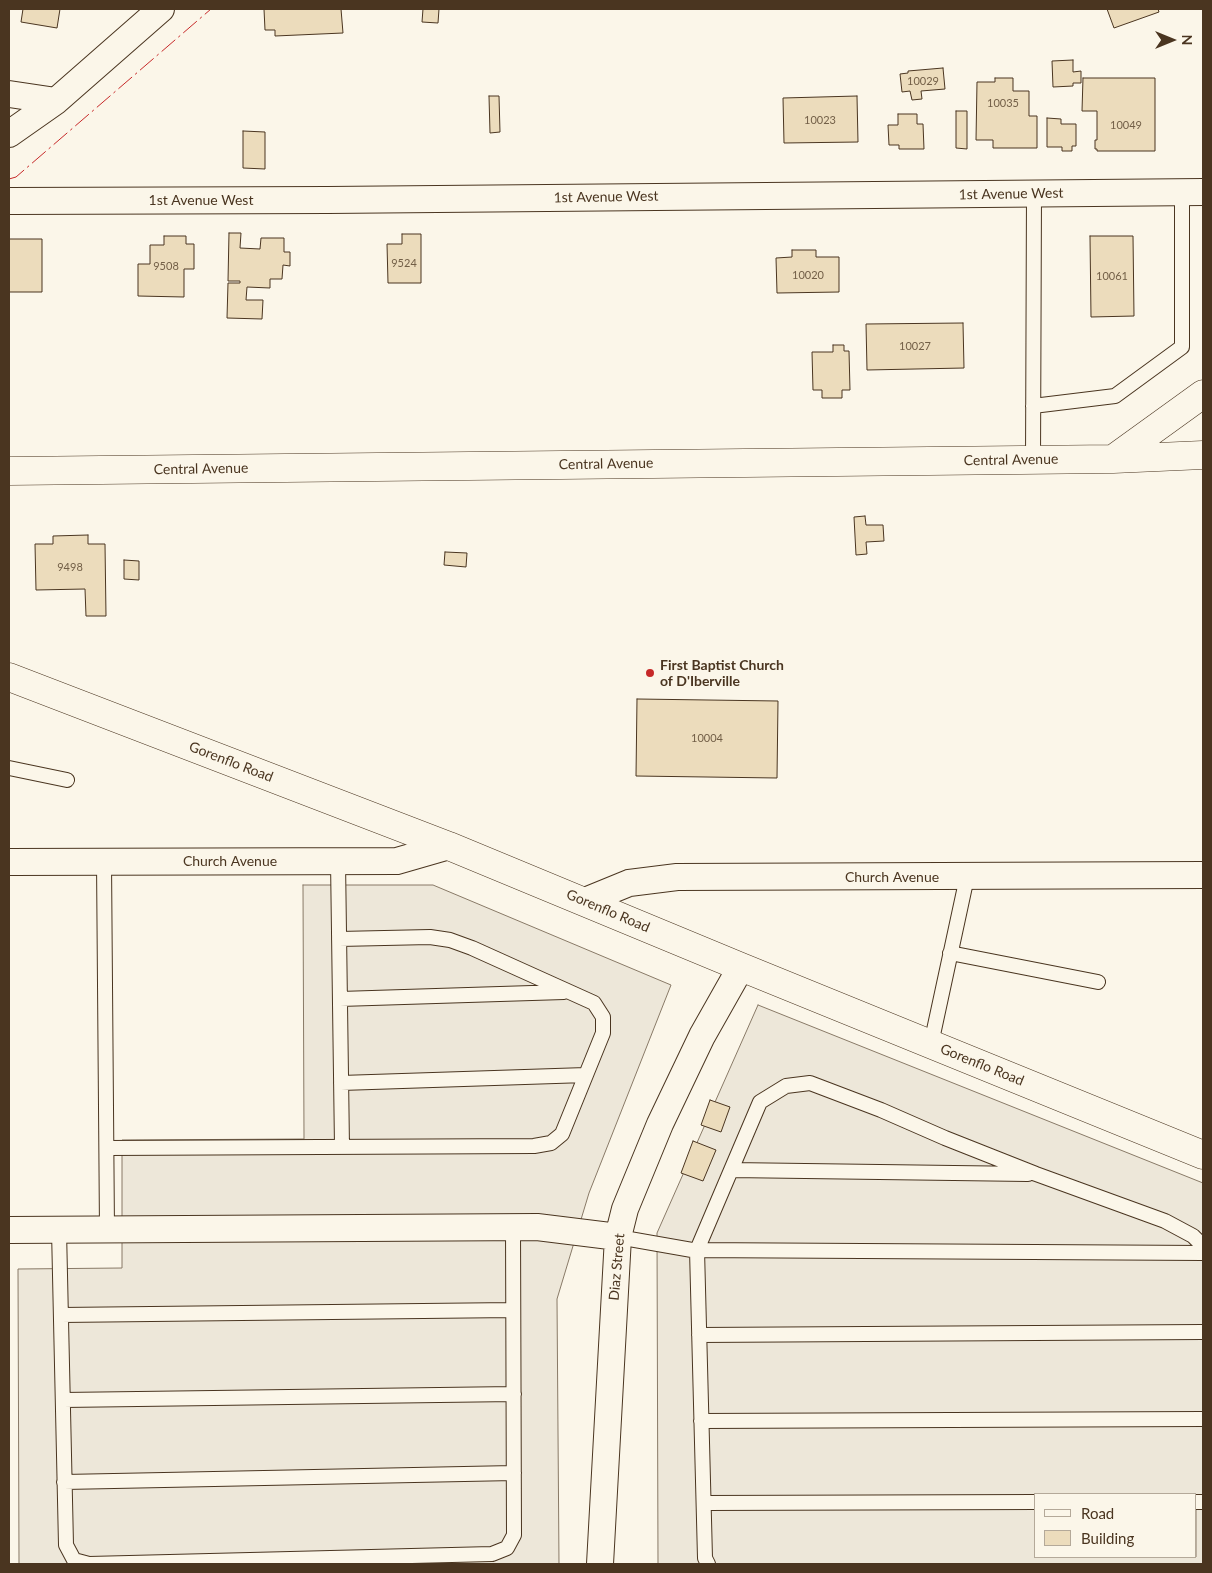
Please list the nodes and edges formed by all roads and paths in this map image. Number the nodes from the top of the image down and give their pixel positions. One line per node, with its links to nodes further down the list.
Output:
1 (161, 9): 3 (street)
2 (9, 94): 3 (street)
3 (56, 101): 4 (street)
4 (9, 134)
5 (1193, 192): 6 (street, 1st Avenue West); 9 (lane)
6 (1034, 193): 7 (street, 1st Avenue West); 9 (lane)
7 (9, 201)
8 (1203, 394): 11 (street)
9 (1033, 406): 12 (lane)
10 (1203, 456): 11 (street, Central Avenue)
11 (1113, 459): 12 (street, Central Avenue)
12 (1033, 460): 13 (street, Central Avenue)
13 (9, 471)
14 (9, 677): 17 (street, Gorenflo Road)
15 (9, 768): 16 (lane)
16 (67, 780)
17 (449, 846): 18 (street, Church Avenue); 23 (street, Gorenflo Road)
18 (338, 861): 20 (street, Church Avenue); 24 (lane)
19 (9, 862): 20 (street, Church Avenue)
20 (104, 862): 34 (lane)
21 (1203, 875): 22 (street, Church Avenue)
22 (966, 876): 23 (street, Church Avenue); 25 (lane)
23 (585, 902): 26 (street, Gorenflo Road)
24 (339, 939): 28 (lane); 29 (lane)
25 (950, 953): 27 (lane); 30 (lane)
26 (741, 968): 30 (street, Gorenflo Road); 42 (street, Diaz Street)
27 (1098, 982)
28 (567, 992): 29 (lane); 31 (lane)
29 (340, 999): 32 (lane)
30 (931, 1044): 35 (street, Gorenflo Road)
31 (586, 1075): 32 (lane); 33 (lane)
32 (341, 1083): 33 (lane)
33 (342, 1147): 34 (lane)
34 (107, 1148): 41 (lane)
35 (1203, 1154)
36 (731, 1170): 37 (lane); 37 (lane); 44 (lane)
37 (1036, 1174): 43 (lane)
38 (513, 1227): 41 (street); 42 (street); 46 (lane)
39 (9, 1230): 40 (street)
40 (59, 1230): 41 (street); 47 (lane)
41 (107, 1230)
42 (618, 1237): 44 (lane); 58 (street, Diaz Street)
43 (1203, 1246)
44 (697, 1250): 45 (lane); 49 (lane)
45 (1203, 1253)
46 (513, 1310): 47 (lane); 50 (lane)
47 (61, 1315): 51 (lane)
48 (1203, 1332): 49 (lane)
49 (699, 1335): 53 (lane)
50 (514, 1394): 51 (lane); 54 (lane)
51 (63, 1400): 55 (lane)
52 (1203, 1419): 53 (lane)
53 (702, 1421): 57 (lane)
54 (514, 1473): 55 (lane); 55 (lane)
55 (64, 1482)
56 (1034, 1502): 57 (lane)
57 (704, 1503): 59 (lane)
58 (600, 1564)
59 (708, 1564)

